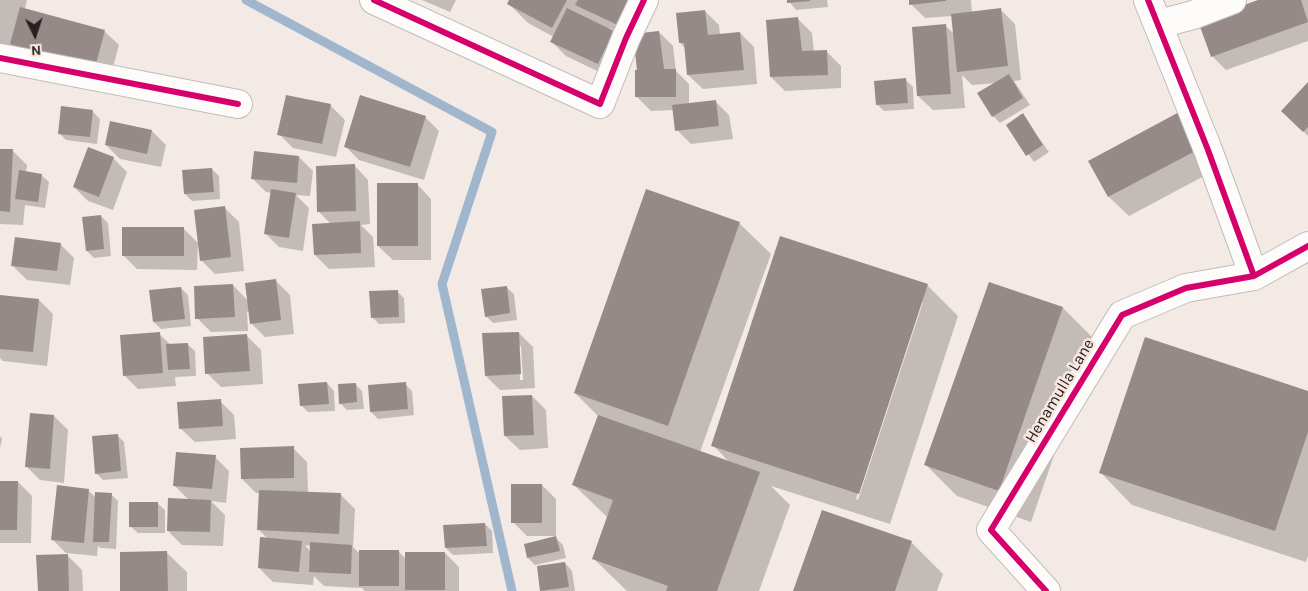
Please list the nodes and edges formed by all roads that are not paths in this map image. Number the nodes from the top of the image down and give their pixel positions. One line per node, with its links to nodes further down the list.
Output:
1 (374, 0): 2 (street)
2 (644, 0)
3 (1232, 0): 4 (street)
4 (1154, 12): 8 (street)
5 (0, 58): 6 (street)
6 (238, 104)
7 (1308, 246): 8 (street)
8 (1254, 276): 9 (street, Henamulla Lane)
9 (1046, 591)

